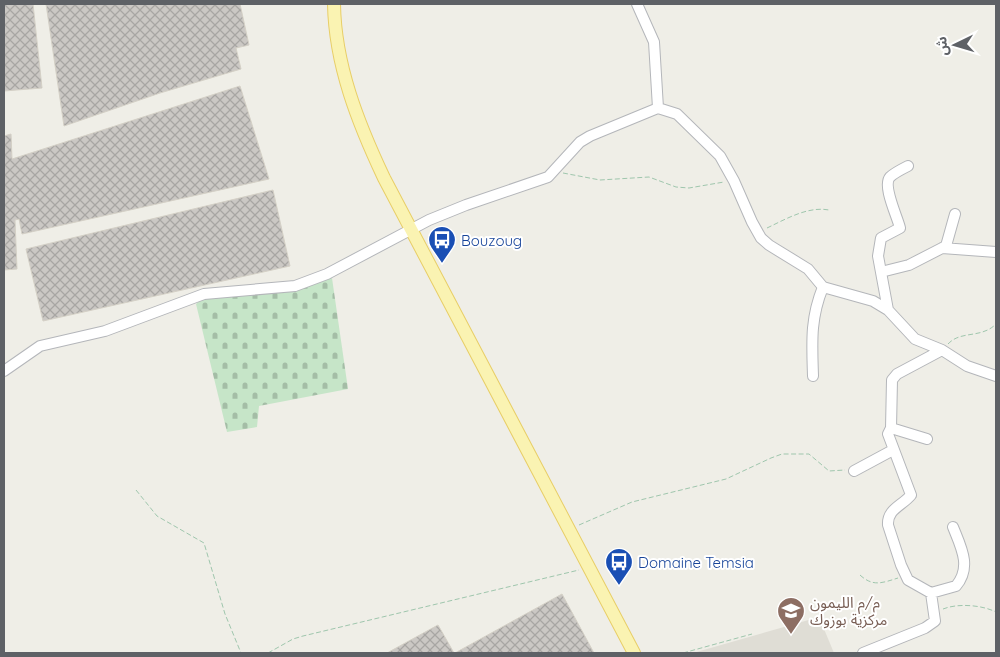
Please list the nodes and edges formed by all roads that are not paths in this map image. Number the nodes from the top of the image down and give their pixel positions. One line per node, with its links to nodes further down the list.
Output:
1 (334, 4): 6 (main road)
2 (637, 4): 3 (street)
3 (658, 108): 6 (street); 10 (street)
4 (908, 166): 9 (street)
5 (955, 214): 7 (street)
6 (411, 230): 13 (street); 22 (main road)
7 (942, 248): 8 (street); 9 (street)
8 (996, 252)
9 (881, 272): 11 (street)
10 (824, 288): 11 (street); 14 (street)
11 (888, 310): 12 (street)
12 (942, 350): 15 (street); 16 (street)
13 (4, 371)
14 (813, 376)
15 (996, 376)
16 (891, 428): 17 (street); 18 (street)
17 (926, 439)
18 (893, 450): 19 (street); 21 (street)
19 (854, 471)
20 (953, 527): 21 (street)
21 (931, 593): 23 (street)
22 (634, 653)
23 (863, 653)

